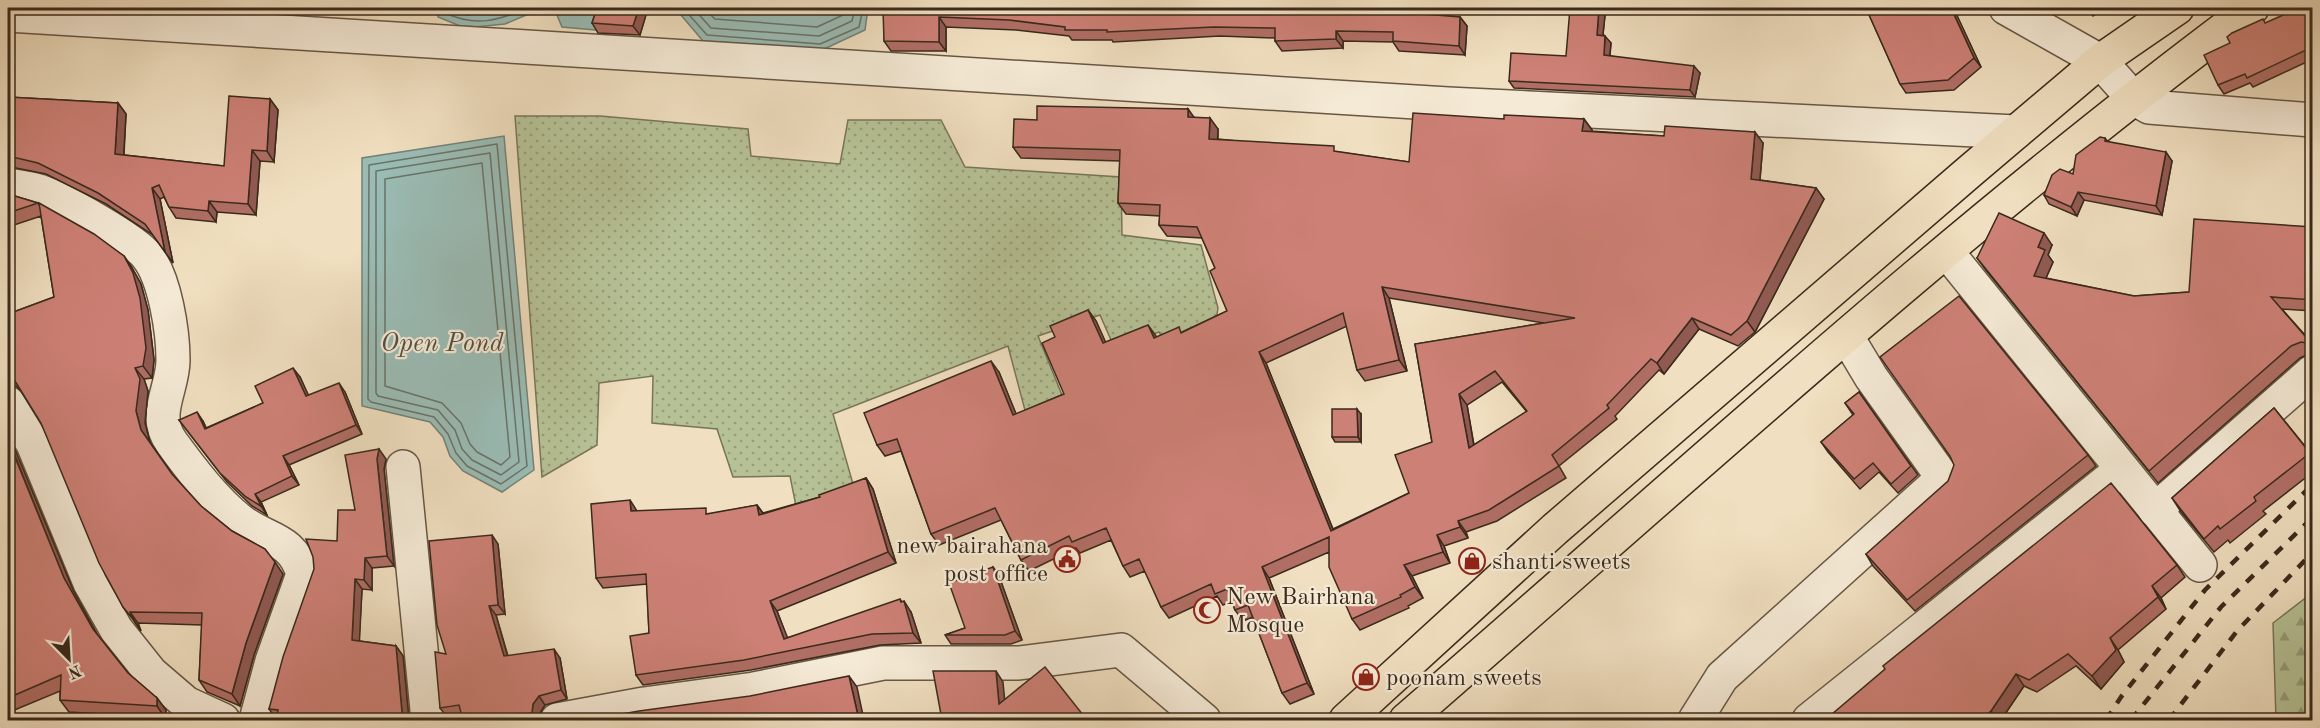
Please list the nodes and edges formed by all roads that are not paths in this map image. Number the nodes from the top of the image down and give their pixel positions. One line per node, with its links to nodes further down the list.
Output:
1 (2006, 8): 7 (street)
2 (2177, 8): 7 (main road)
3 (2252, 8): 8 (main road)
4 (91, 14): 5 (street); 6 (street)
5 (8, 15)
6 (236, 18): 10 (street)
7 (2100, 61): 8 (street); 10 (main road)
8 (2132, 97): 9 (street); 12 (main road)
9 (2313, 120)
10 (2016, 132): 27 (main road)
11 (8, 185): 23 (street)
12 (1947, 252): 13 (main road); 18 (street)
13 (1847, 337): 28 (main road); 29 (street)
14 (2313, 372): 19 (street)
15 (8, 403): 16 (street)
16 (20, 448): 22 (street)
17 (403, 468): 24 (street)
18 (2121, 470): 19 (street); 30 (street)
19 (2155, 510): 20 (street)
20 (2200, 566)
21 (611, 716): 25 (street); 26 (street)
22 (223, 720)
23 (256, 720)
24 (428, 720)
25 (557, 720)
26 (1204, 720)
27 (1346, 720)
28 (1406, 720)
29 (1695, 720)
30 (1809, 720)

